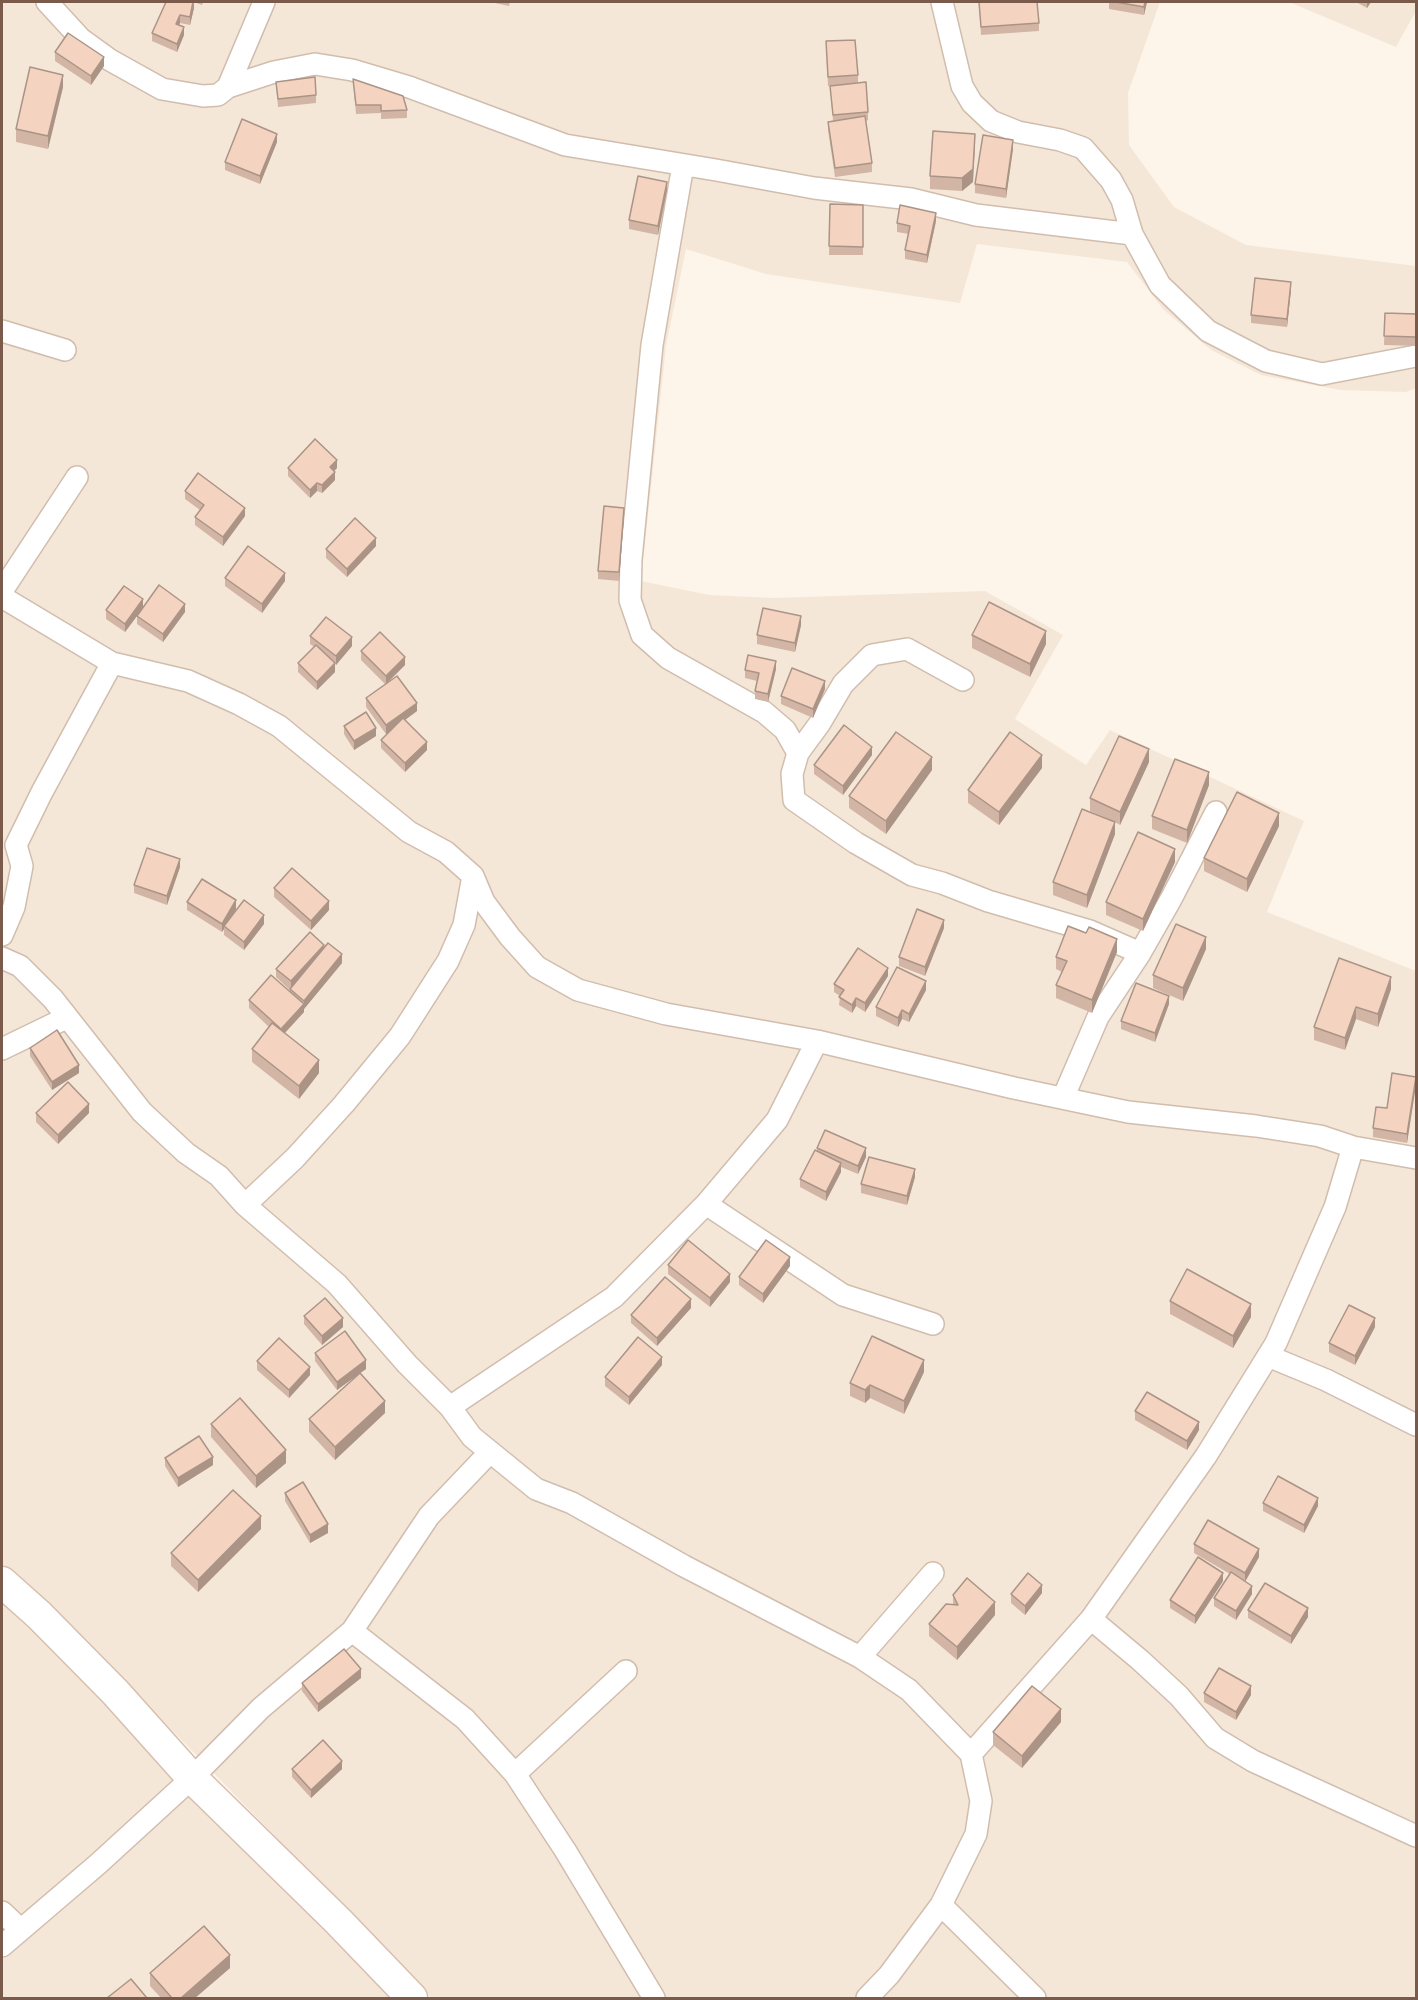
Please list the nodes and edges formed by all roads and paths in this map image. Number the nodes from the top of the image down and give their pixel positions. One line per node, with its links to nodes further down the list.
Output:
1 (48, 2): 4 (street)
2 (264, 2): 4 (street)
3 (942, 2): 6 (street)
4 (228, 87): 5 (street)
5 (683, 165): 6 (street); 15 (street)
6 (1132, 234): 9 (street)
7 (2, 331): 8 (street)
8 (65, 350)
9 (1416, 356)
10 (77, 477): 11 (street)
11 (2, 591)
12 (2, 597): 13 (street)
13 (112, 663): 17 (street); 18 (street)
14 (963, 680): 15 (street)
15 (798, 753): 20 (street)
16 (1216, 812): 20 (street)
17 (9, 840): 19 (street)
18 (473, 876): 23 (street); 29 (street)
19 (2, 935)
20 (1139, 955): 25 (street)
21 (2, 958): 22 (street)
22 (66, 1018): 24 (street); 29 (street)
23 (817, 1041): 25 (street); 28 (street)
24 (2, 1049)
25 (1063, 1098): 26 (street)
26 (1353, 1147): 27 (street); 31 (street)
27 (1416, 1158)
28 (706, 1204): 30 (street); 32 (street)
29 (245, 1205): 32 (street)
30 (933, 1324)
31 (1268, 1356): 33 (street); 37 (street)
32 (450, 1407): 34 (street)
33 (1416, 1425)
34 (490, 1452): 38 (street); 39 (street)
35 (933, 1573): 39 (street)
36 (2, 1582): 43 (main road)
37 (1091, 1619): 41 (street); 44 (street)
38 (352, 1631): 42 (street); 43 (street)
39 (860, 1657): 41 (street)
40 (626, 1671): 42 (street)
41 (971, 1754): 45 (street)
42 (515, 1774): 50 (street)
43 (192, 1778): 47 (street); 49 (main road)
44 (1416, 1836)
45 (941, 1905): 51 (street); 52 (street)
46 (2, 1912): 47 (street)
47 (20, 1929): 48 (street)
48 (2, 1946)
49 (412, 1998)
50 (654, 1998)
51 (867, 1998)
52 (1035, 1998)

